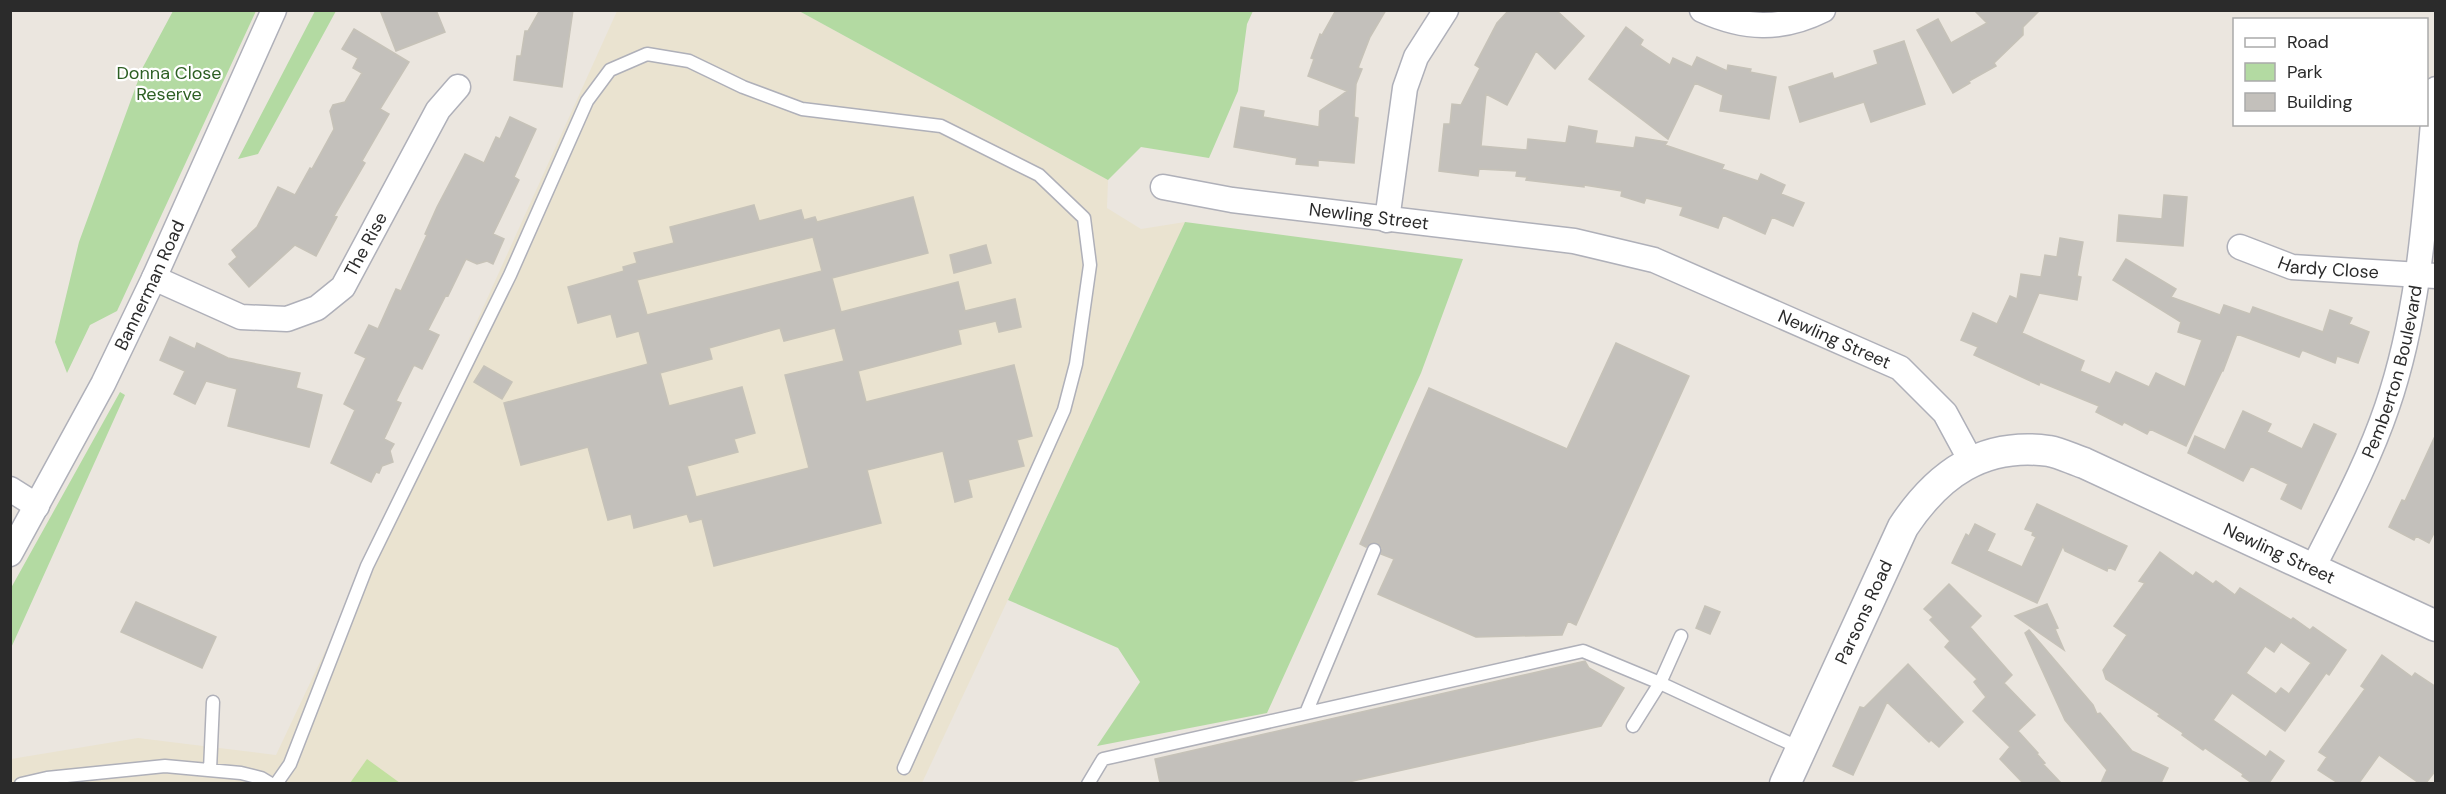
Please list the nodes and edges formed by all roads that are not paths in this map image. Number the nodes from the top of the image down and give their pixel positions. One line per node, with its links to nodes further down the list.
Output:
1 (274, 10): 11 (street, Bannerman Road)
2 (1446, 10): 8 (street)
3 (1702, 10): 4 (street)
4 (1823, 10)
5 (458, 87): 11 (street, The Rise)
6 (2436, 90): 10 (street, Pemberton Boulevard)
7 (1163, 187): 8 (street, Newling Street)
8 (1387, 220): 12 (street, Newling Street)
9 (2240, 247): 10 (street, Hardy Close)
10 (2427, 275): 17 (street, Pemberton Boulevard)
11 (154, 278): 14 (street, Bannerman Road)
12 (1971, 461): 17 (street, Newling Street); 24 (street, Parsons Road)
13 (10, 489): 14 (street)
14 (37, 506): 16 (street, Bannerman Road)
15 (1374, 550): 22 (lane)
16 (10, 554)
17 (2313, 568): 18 (street, Newling Street)
18 (2436, 626)
19 (1681, 636): 20 (lane)
20 (1660, 683): 22 (lane); 23 (lane); 24 (lane)
21 (213, 702): 26 (lane)
22 (1306, 713): 30 (lane)
23 (1632, 726)
24 (1802, 749): 31 (street, Parsons Road)
25 (904, 768): 29 (lane)
26 (210, 770): 27 (lane); 28 (lane)
27 (21, 783)
28 (271, 783)
29 (276, 783)
30 (1088, 783)
31 (1785, 783)

